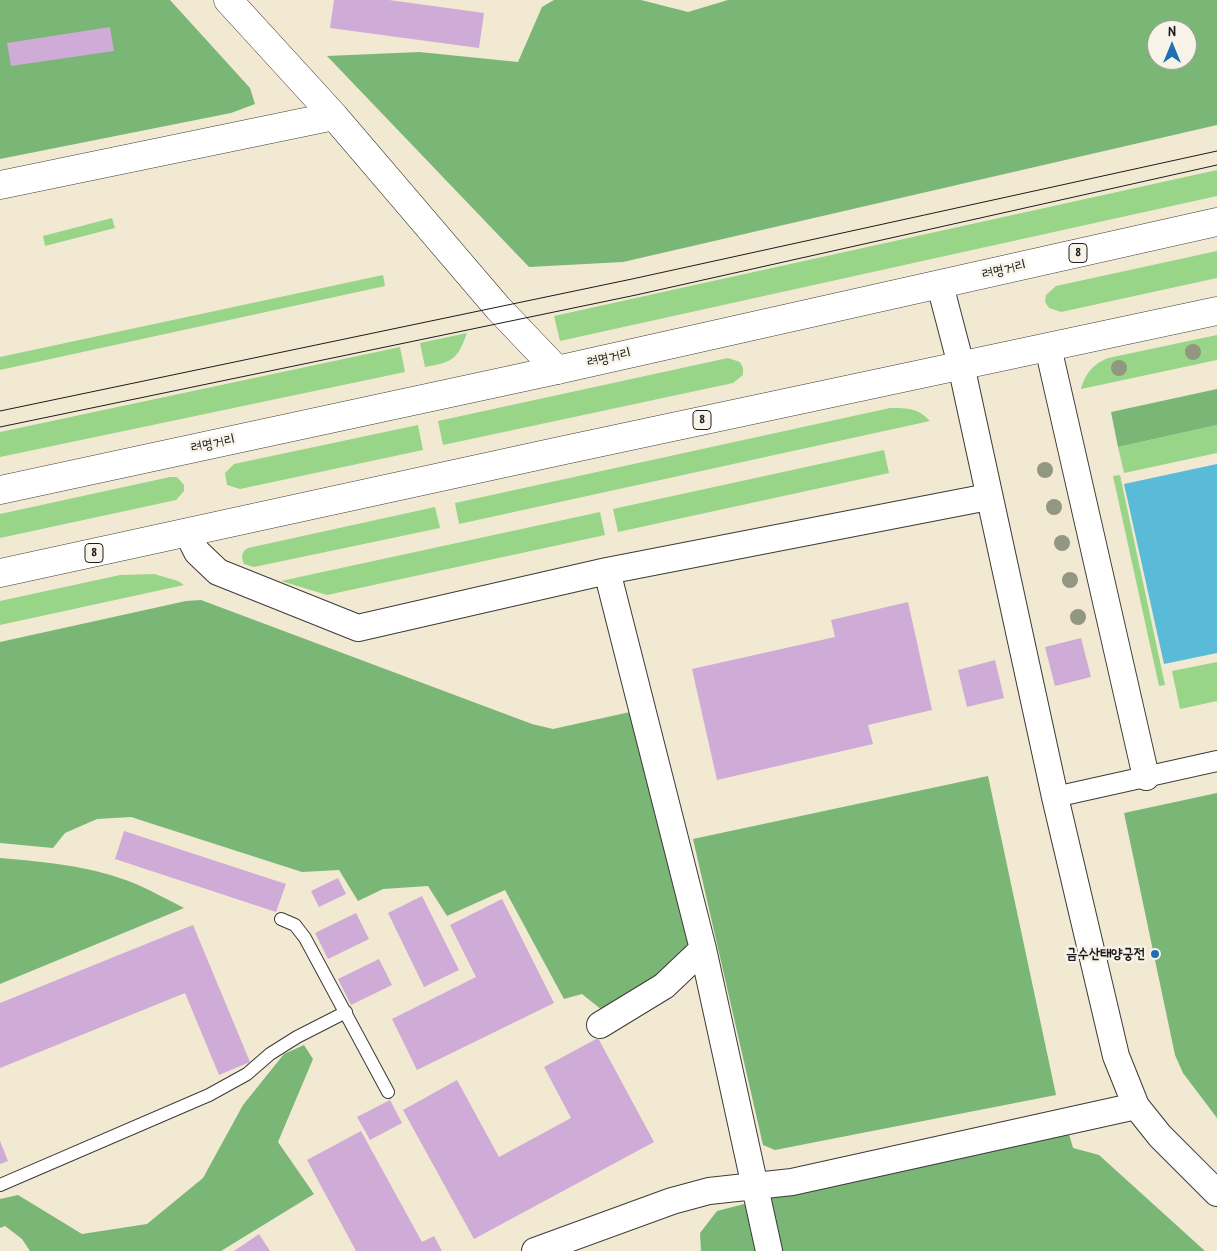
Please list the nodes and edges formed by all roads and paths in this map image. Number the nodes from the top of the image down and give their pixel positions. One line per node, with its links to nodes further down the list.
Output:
1 (228, 0): 2 (main road)
2 (334, 116): 3 (main road); 9 (main road)
3 (0, 185)
4 (1217, 222): 5 (main road, 려명거리 / 8)
5 (940, 285): 8 (street); 9 (main road, 려명거리 / 8)
6 (1217, 311): 7 (main road, 8)
7 (1048, 347): 8 (main road, 8); 16 (street)
8 (961, 365): 11 (street); 12 (main road, 8)
9 (557, 370): 10 (main road, 려명거리 / 8)
10 (0, 490)
11 (988, 497): 13 (street); 17 (street)
12 (187, 532): 13 (street); 14 (main road, 8)
13 (607, 571): 19 (street)
14 (0, 573)
15 (1217, 762): 16 (street)
16 (1146, 777): 17 (street)
17 (1055, 797): 23 (street)
18 (280, 920): 20 (lane)
19 (703, 949): 21 (street); 24 (street)
20 (346, 1012): 22 (lane); 25 (lane)
21 (600, 1026)
22 (388, 1092)
23 (1136, 1106): 24 (street); 26 (street)
24 (756, 1184): 27 (street); 28 (street)
25 (0, 1185)
26 (1217, 1193)
27 (535, 1251)
28 (769, 1251)

